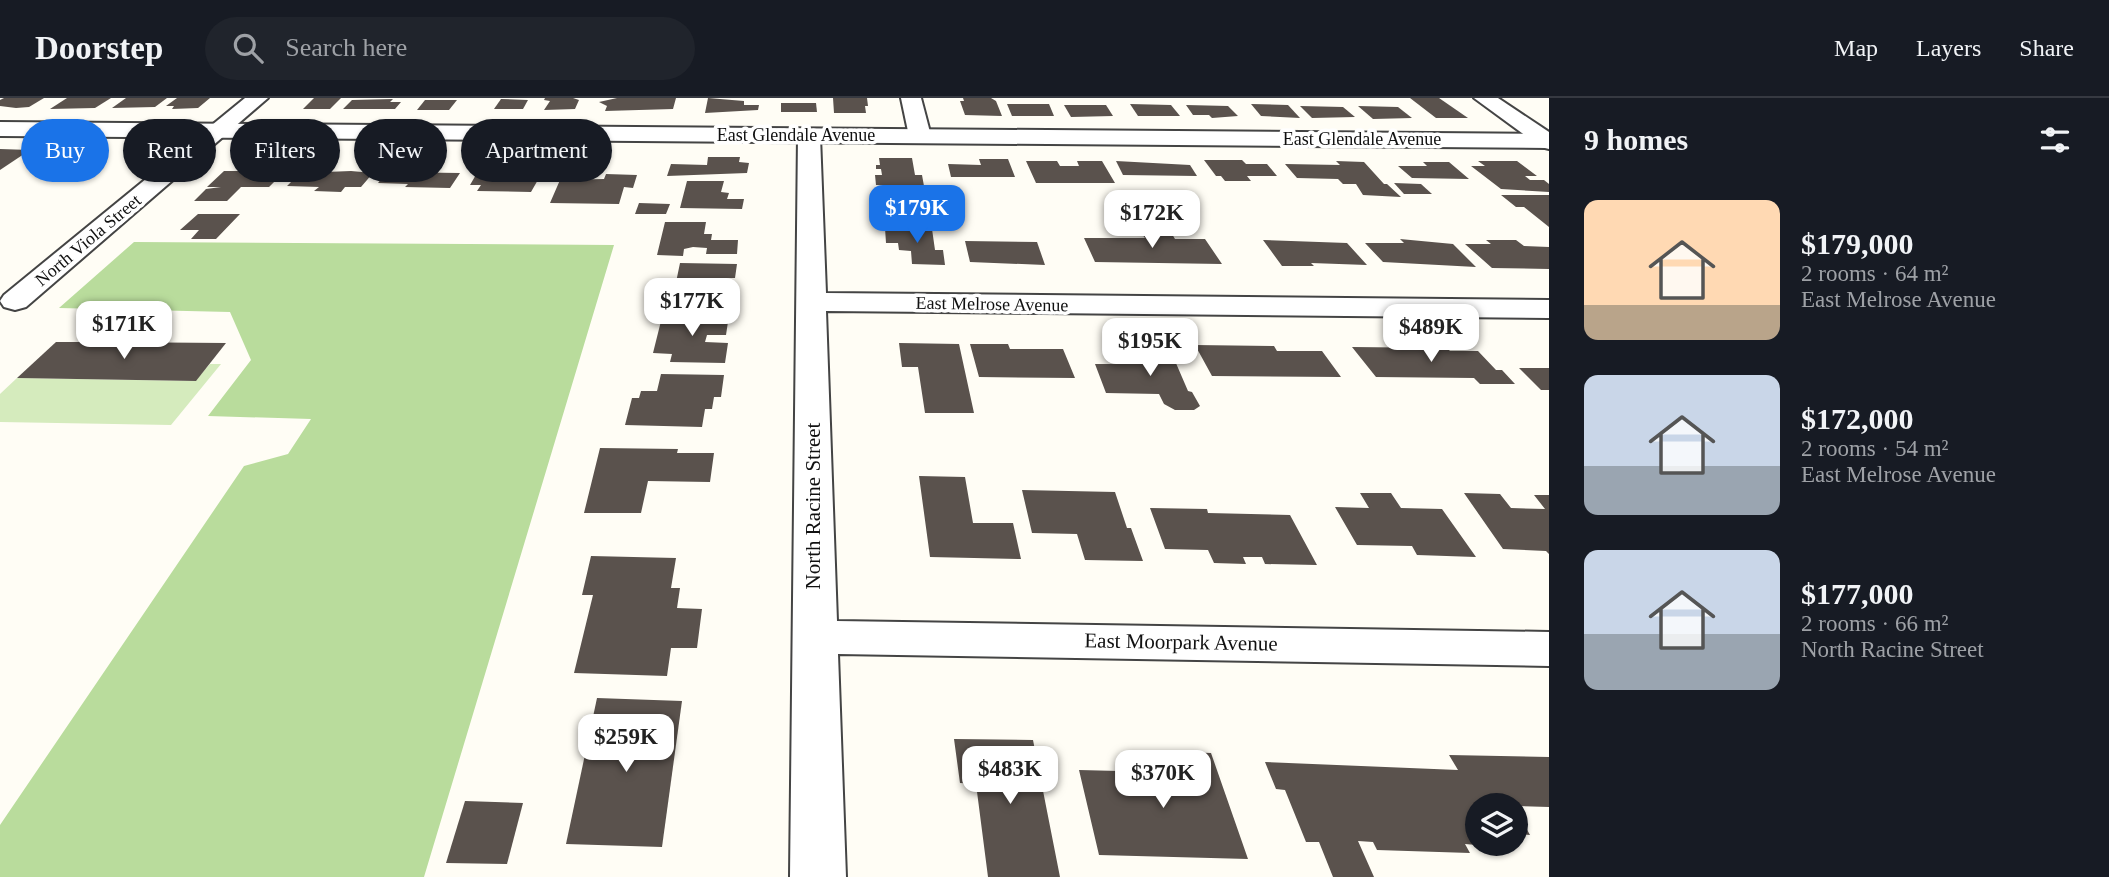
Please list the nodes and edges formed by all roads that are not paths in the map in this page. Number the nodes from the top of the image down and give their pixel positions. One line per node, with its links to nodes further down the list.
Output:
1 (258, 98): 5 (street, North Viola Street)
2 (911, 98): 7 (street)
3 (1484, 98): 8 (street)
4 (0, 130): 5 (street, East Glendale Avenue)
5 (220, 131): 6 (street, East Glendale Avenue); 9 (street, North Viola Street)
6 (809, 135): 7 (street, East Glendale Avenue); 10 (street, North Racine Street)
7 (920, 136): 8 (street, East Glendale Avenue)
8 (1549, 141)
9 (15, 301)
10 (812, 302): 11 (street, East Melrose Avenue); 12 (street, North Racine Street)
11 (1549, 309)
12 (814, 637): 13 (street, East Moorpark Avenue); 14 (street, North Racine Street)
13 (1549, 649)
14 (818, 877)

